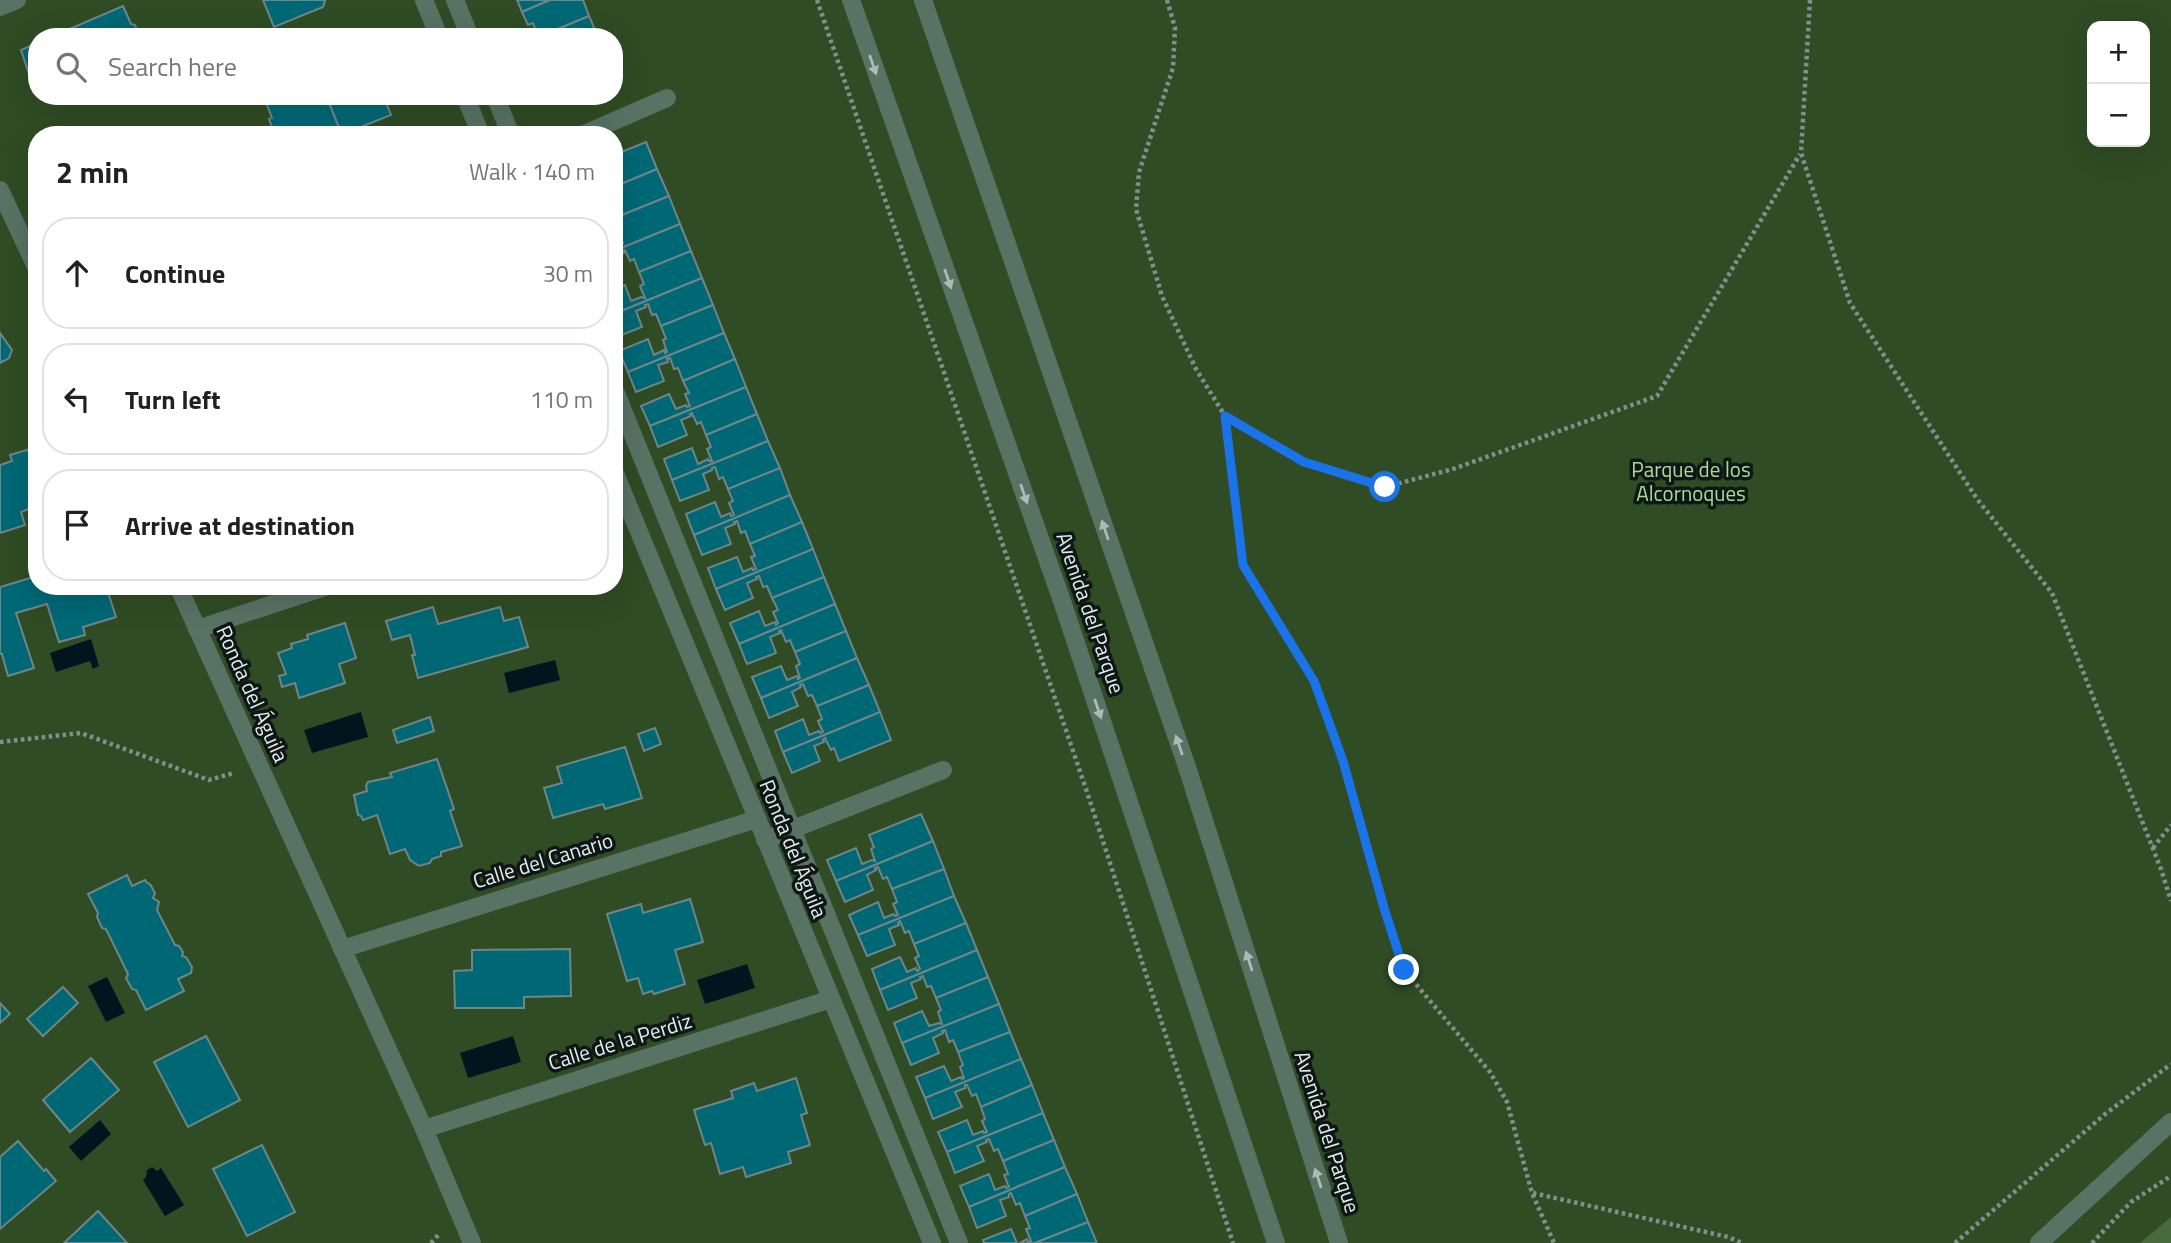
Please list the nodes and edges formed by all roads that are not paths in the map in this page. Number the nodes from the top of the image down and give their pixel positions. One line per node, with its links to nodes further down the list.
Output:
1 (18, 0): 6 (street)
2 (424, 0): 7 (street)
3 (455, 0): 8 (street)
4 (851, 0): 33 (street, Avenida del Parque, one-way to 33)
5 (922, 0): 34 (street, Avenida del Parque, one-way to 5)
6 (0, 7)
7 (435, 28)
8 (466, 28)
9 (667, 97): 14 (street)
10 (469, 105): 12 (street)
11 (499, 105): 13 (street)
12 (477, 126)
13 (507, 126)
14 (602, 126)
15 (0, 190): 16 (street)
16 (28, 250)
17 (623, 410): 24 (street)
18 (623, 507): 23 (street, Ronda del Águila)
19 (182, 595): 21 (street, Ronda del Águila)
20 (301, 595): 21 (street)
21 (197, 629): 26 (street, Ronda del Águila)
22 (943, 770): 24 (street)
23 (757, 819): 25 (street, Ronda del Águila); 26 (street, Calle del Canario)
24 (793, 830): 25 (street); 32 (street)
25 (765, 840): 27 (street, Ronda del Águila)
26 (342, 949): 29 (street, Ronda del Águila)
27 (831, 999): 29 (street, Calle de la Perdiz); 31 (street, Ronda del Águila)
28 (2171, 1122): 35 (street)
29 (424, 1129): 30 (street, Ronda del Águila)
30 (472, 1243)
31 (932, 1243)
32 (959, 1243)
33 (1276, 1243)
34 (1339, 1243)
35 (2039, 1243)

